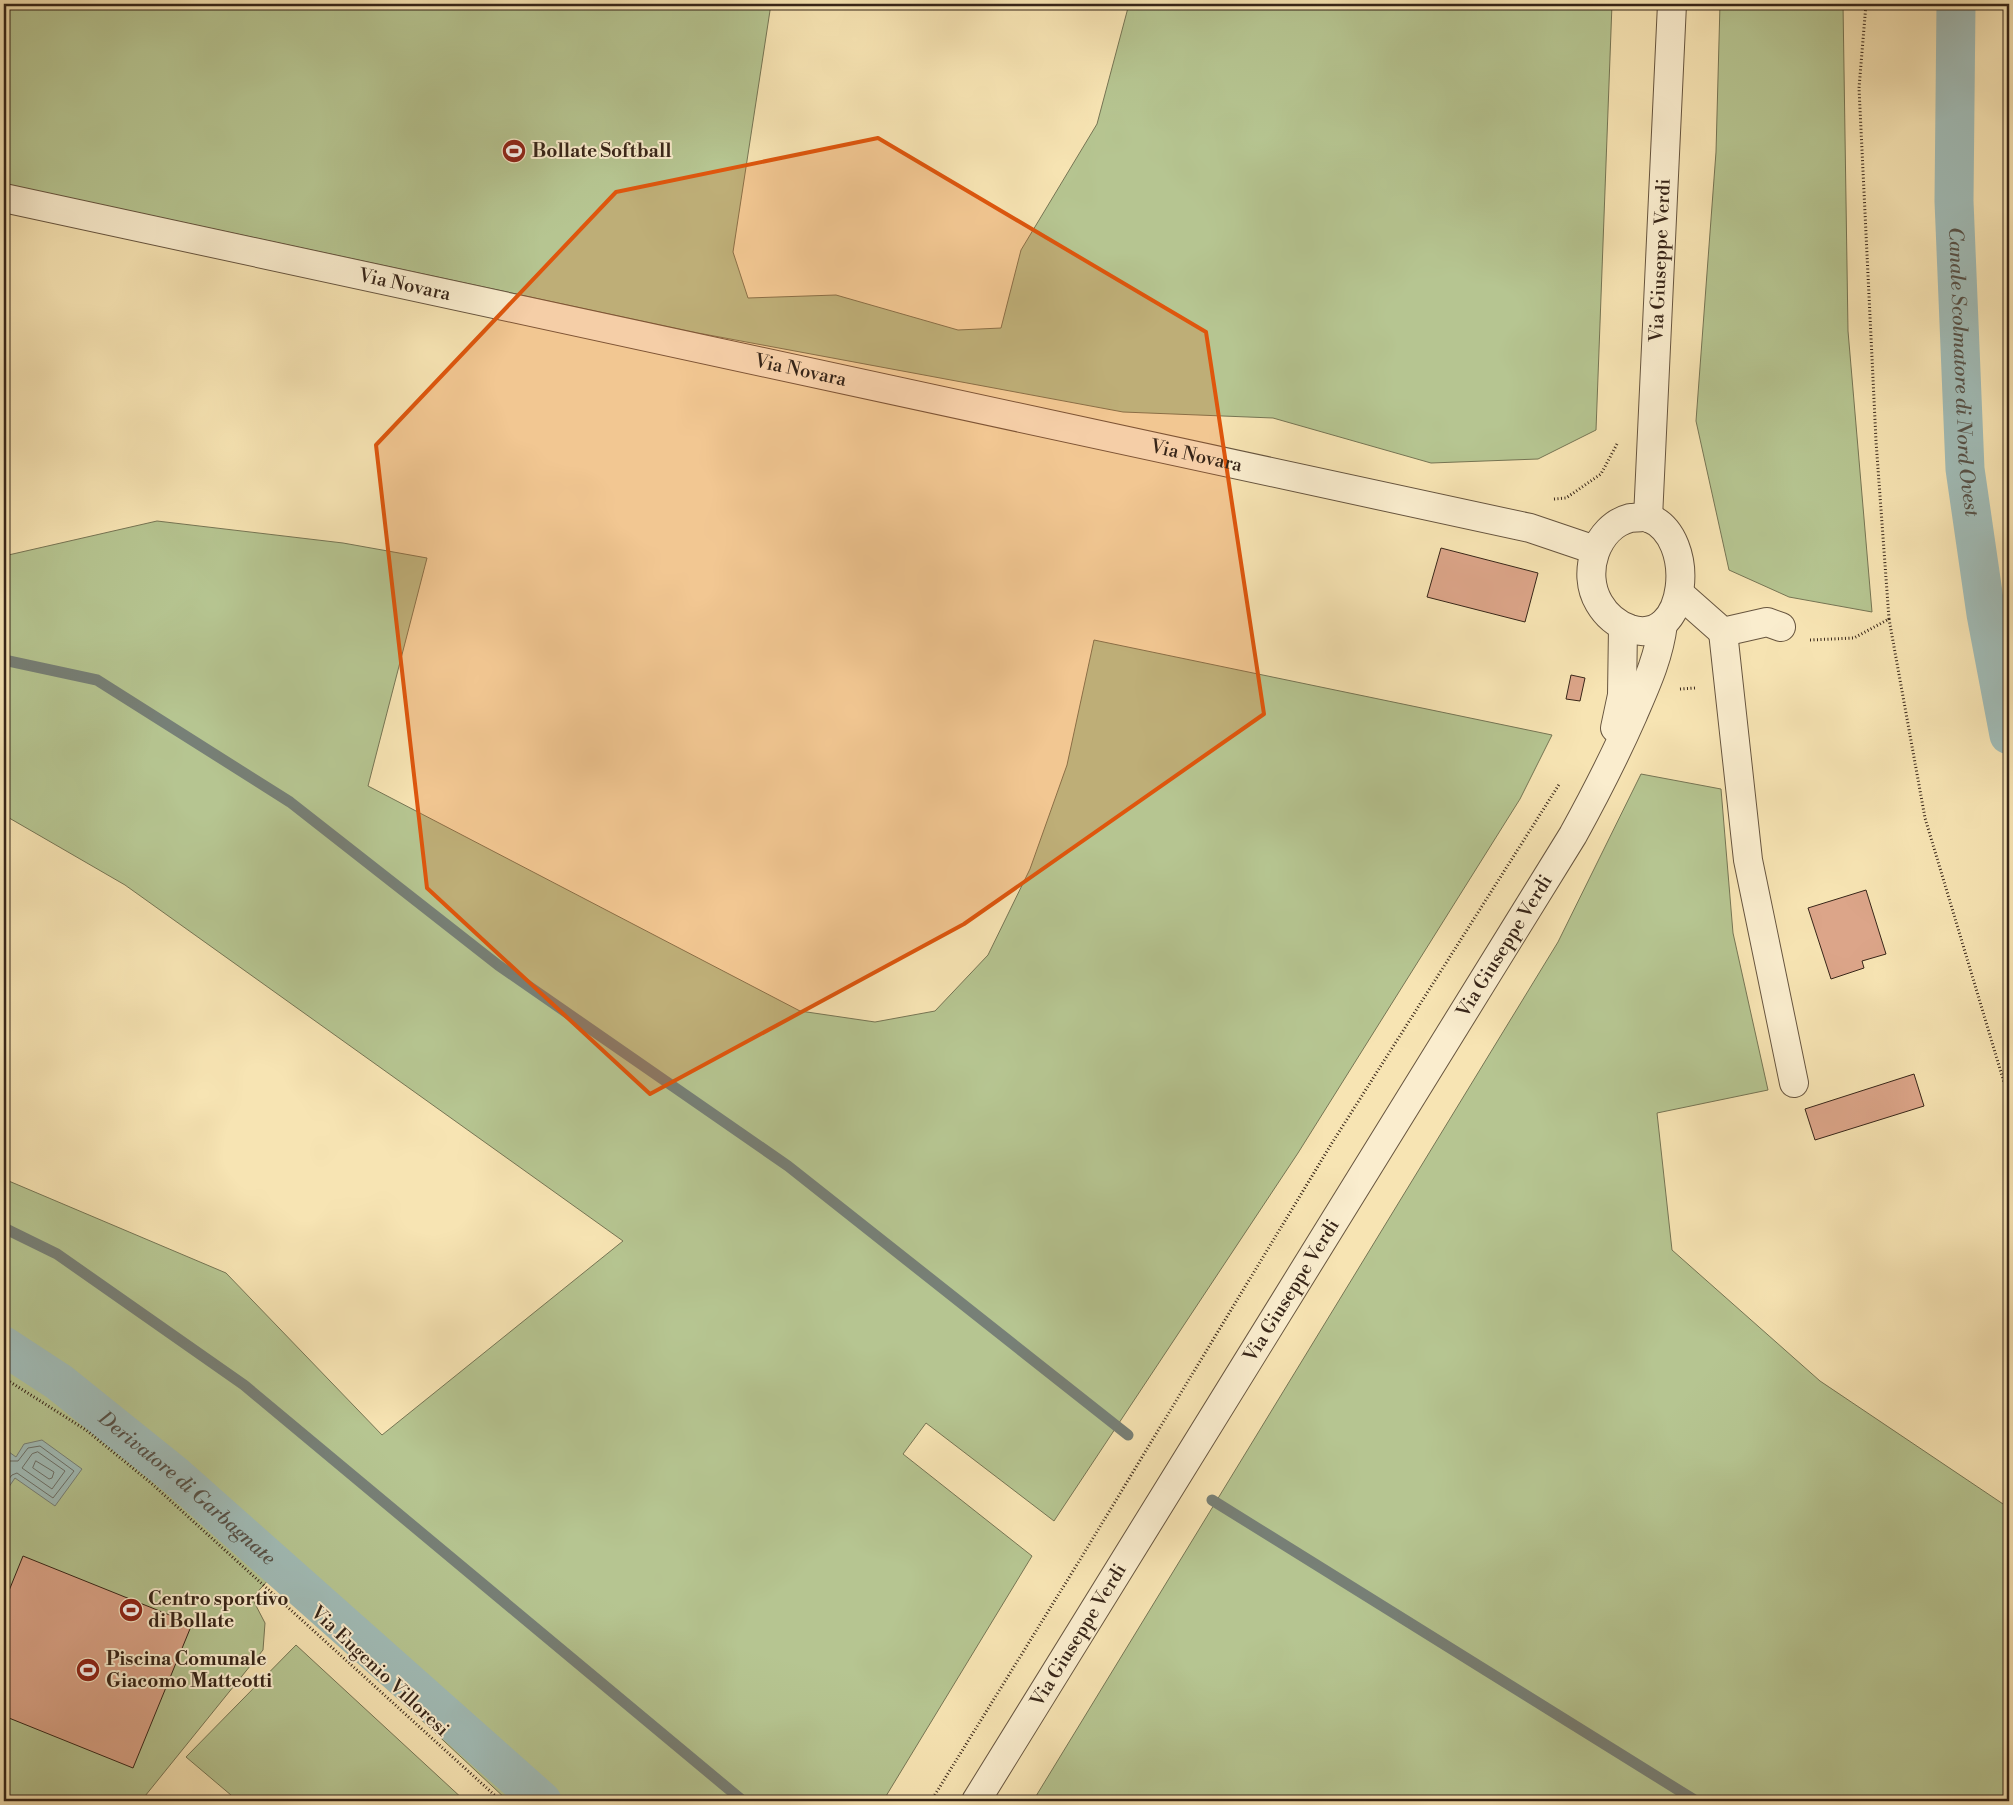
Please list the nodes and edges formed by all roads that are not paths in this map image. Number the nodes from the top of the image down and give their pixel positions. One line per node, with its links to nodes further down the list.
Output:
1 (1672, 4): 3 (street, Via Giuseppe Verdi)
2 (4, 198): 4 (street, Via Novara)
3 (1648, 518): 4 (street); 5 (street)
4 (1595, 550): 8 (street)
5 (1680, 594): 6 (street); 9 (street)
6 (1663, 624): 8 (street); 10 (street, Via Giuseppe Verdi)
7 (1774, 624): 9 (street)
8 (1623, 627): 10 (street, Via Giuseppe Verdi)
9 (1723, 632): 11 (street)
10 (1605, 779): 12 (street, Via Giuseppe Verdi)
11 (1794, 1082)
12 (976, 1801)

